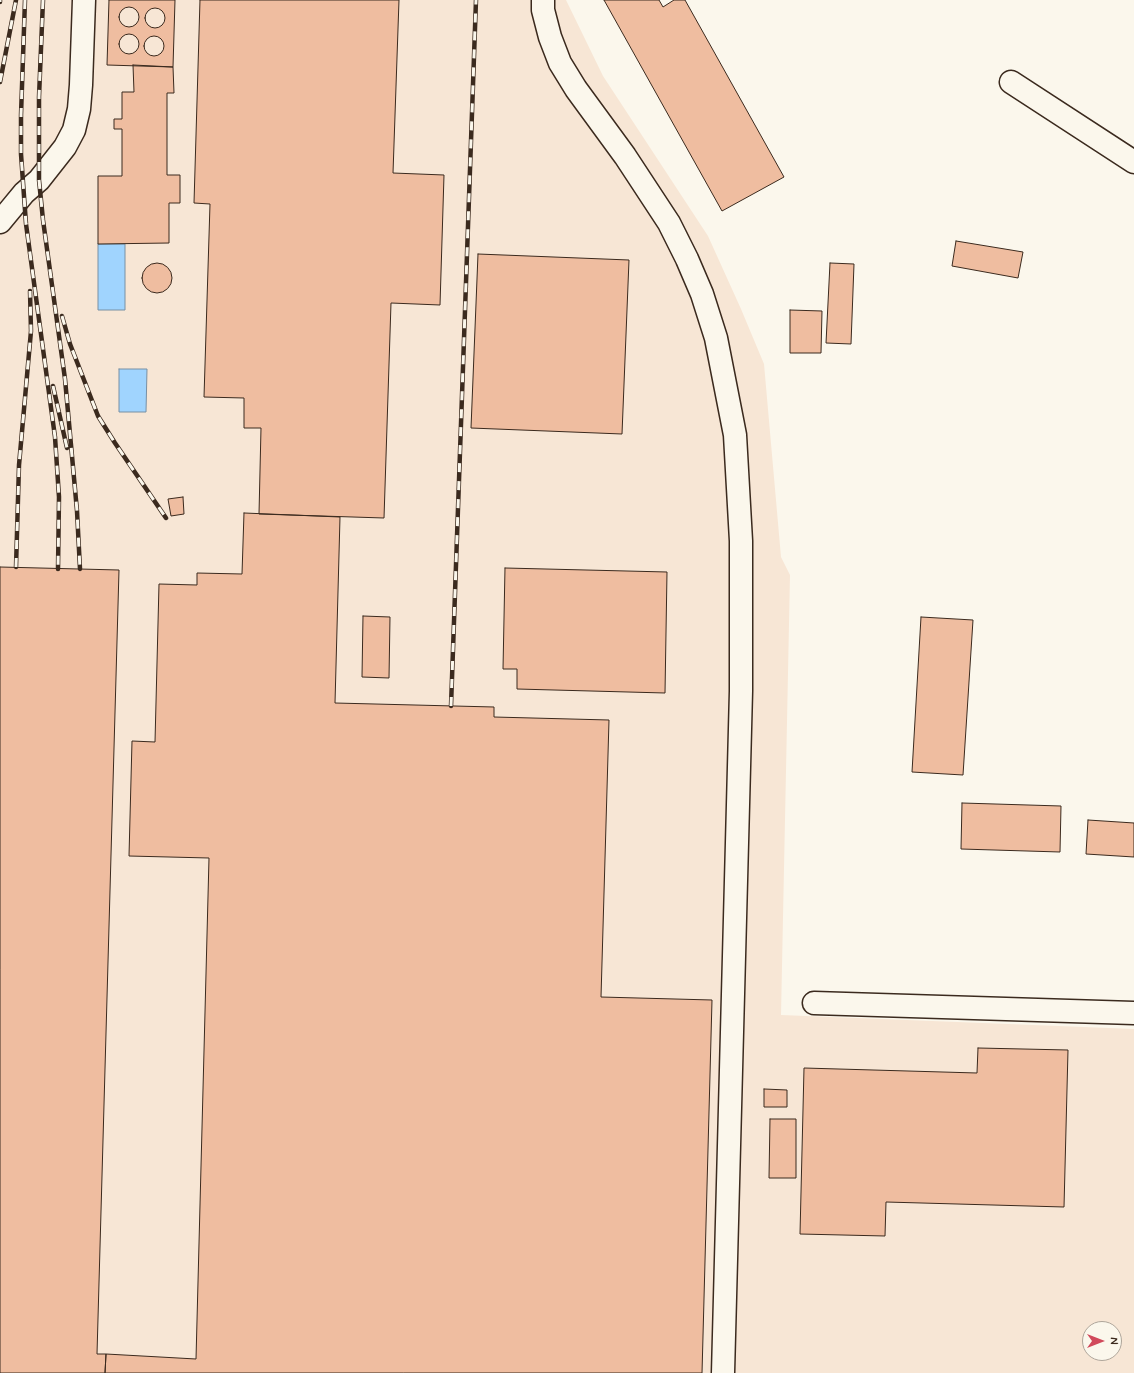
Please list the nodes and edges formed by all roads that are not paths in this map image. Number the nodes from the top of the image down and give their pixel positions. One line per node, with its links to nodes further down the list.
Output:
1 (84, 0): 5 (lane)
2 (542, 0): 8 (lane)
3 (1011, 82): 4 (lane)
4 (1134, 162)
5 (0, 222)
6 (814, 1003): 7 (lane)
7 (1134, 1013)
8 (723, 1373)

